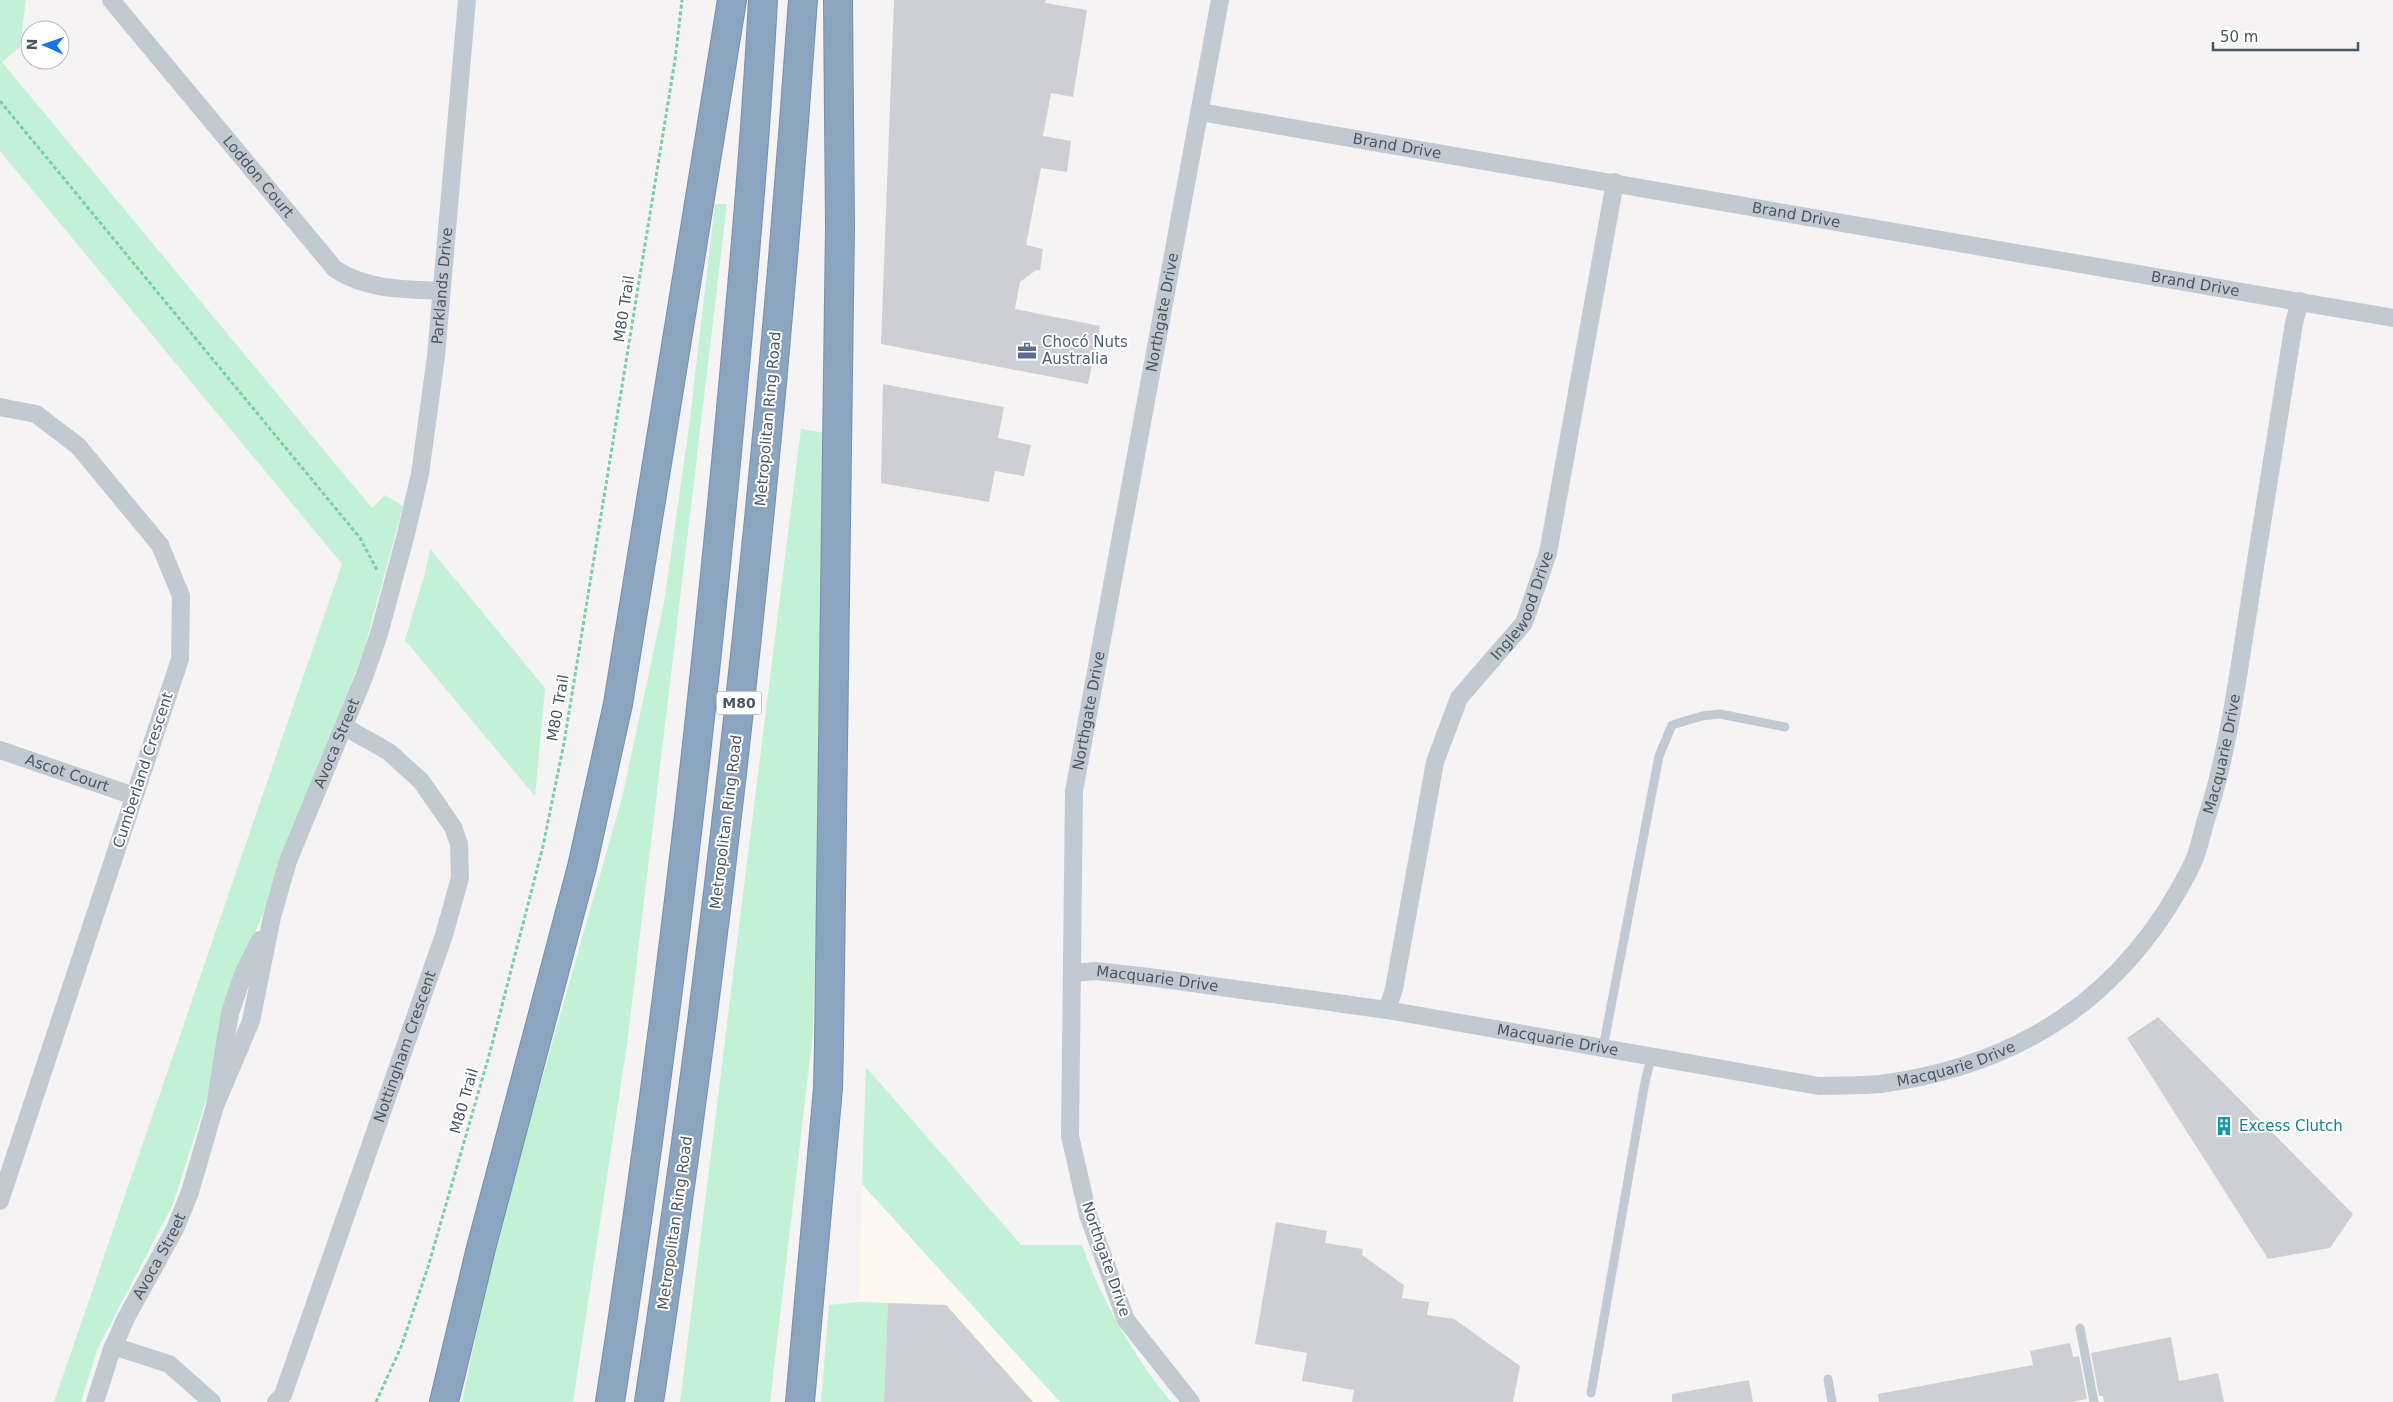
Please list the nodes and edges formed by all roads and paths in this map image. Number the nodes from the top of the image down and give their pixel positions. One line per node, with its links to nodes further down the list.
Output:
1 (111, 0): 12 (street, Loddon Court)
2 (467, 0): 12 (street, Parklands Drive)
3 (682, 0): 34 (path, M80 Trail)
4 (732, 0): 35 (highway)
5 (763, 0): 36 (highway, M80)
6 (803, 0): 37 (highway, Metropolitan Ring Road / M80)
7 (838, 0): 38 (highway)
8 (1220, 0): 10 (street, Northgate Drive)
9 (0, 101): 17 (path)
10 (1200, 112): 11 (street, Brand Drive); 22 (street, Northgate Drive)
11 (1615, 182): 13 (street, Brand Drive); 23 (street, Inglewood Drive)
12 (442, 291): 16 (street, Parklands Drive)
13 (2300, 301): 14 (street, Brand Drive); 25 (street, Macquarie Drive)
14 (2393, 318)
15 (0, 407): 21 (street, Cumberland Crescent)
16 (397, 568): 17 (street, Avoca Street)
17 (390, 595): 18 (street, Avoca Street)
18 (345, 727): 28 (street, Avoca Street); 33 (street, Nottingham Crescent)
19 (1785, 727): 24 (lane)
20 (0, 750): 21 (street, Ascot Court)
21 (134, 796): 26 (street, Cumberland Crescent)
22 (1073, 973): 23 (street, Macquarie Drive); 39 (street, Northgate Drive)
23 (1387, 1010): 24 (street, Macquarie Drive)
24 (1603, 1048): 25 (street, Macquarie Drive)
25 (1651, 1058): 30 (lane)
26 (0, 1201)
27 (2080, 1328): 41 (lane)
28 (113, 1346): 31 (street, Avoca Street); 32 (street)
29 (1828, 1379): 40 (lane)
30 (1591, 1393)
31 (95, 1402)
32 (212, 1402)
33 (276, 1402)
34 (376, 1402)
35 (444, 1402)
36 (610, 1402)
37 (648, 1402)
38 (800, 1402)
39 (1191, 1402)
40 (1832, 1402)
41 (2094, 1402)

